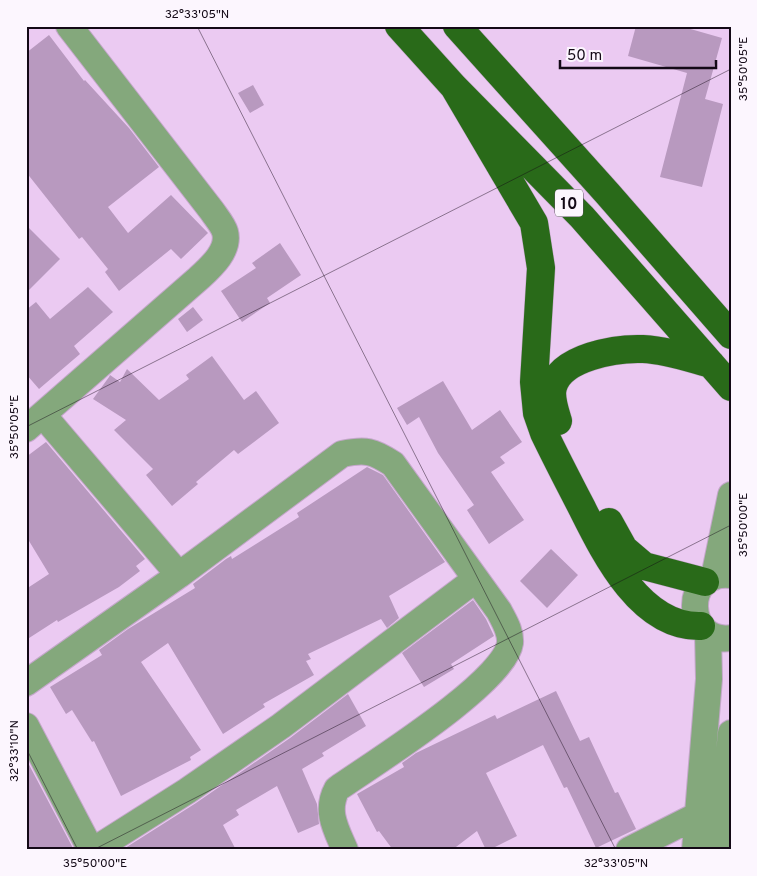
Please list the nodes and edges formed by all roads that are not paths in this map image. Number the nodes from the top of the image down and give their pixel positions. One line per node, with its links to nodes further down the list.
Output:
1 (69, 26): 8 (street)
2 (399, 26): 4 (highway, 10)
3 (457, 26): 5 (highway, 10)
4 (454, 87): 6 (highway, 10); 13 (highway)
5 (731, 335)
6 (711, 364): 7 (highway, 10); 12 (highway)
7 (731, 387)
8 (35, 422): 10 (street)
9 (731, 495): 12 (street)
10 (179, 575): 11 (street); 14 (street)
11 (476, 578): 18 (street); 19 (street)
12 (716, 578): 13 (street)
13 (713, 632): 17 (street)
14 (26, 683)
15 (26, 726): 18 (street)
16 (731, 733): 22 (street)
17 (698, 815): 20 (street); 21 (street)
18 (92, 850)
19 (346, 850)
20 (629, 850)
21 (694, 850)
22 (719, 850)

